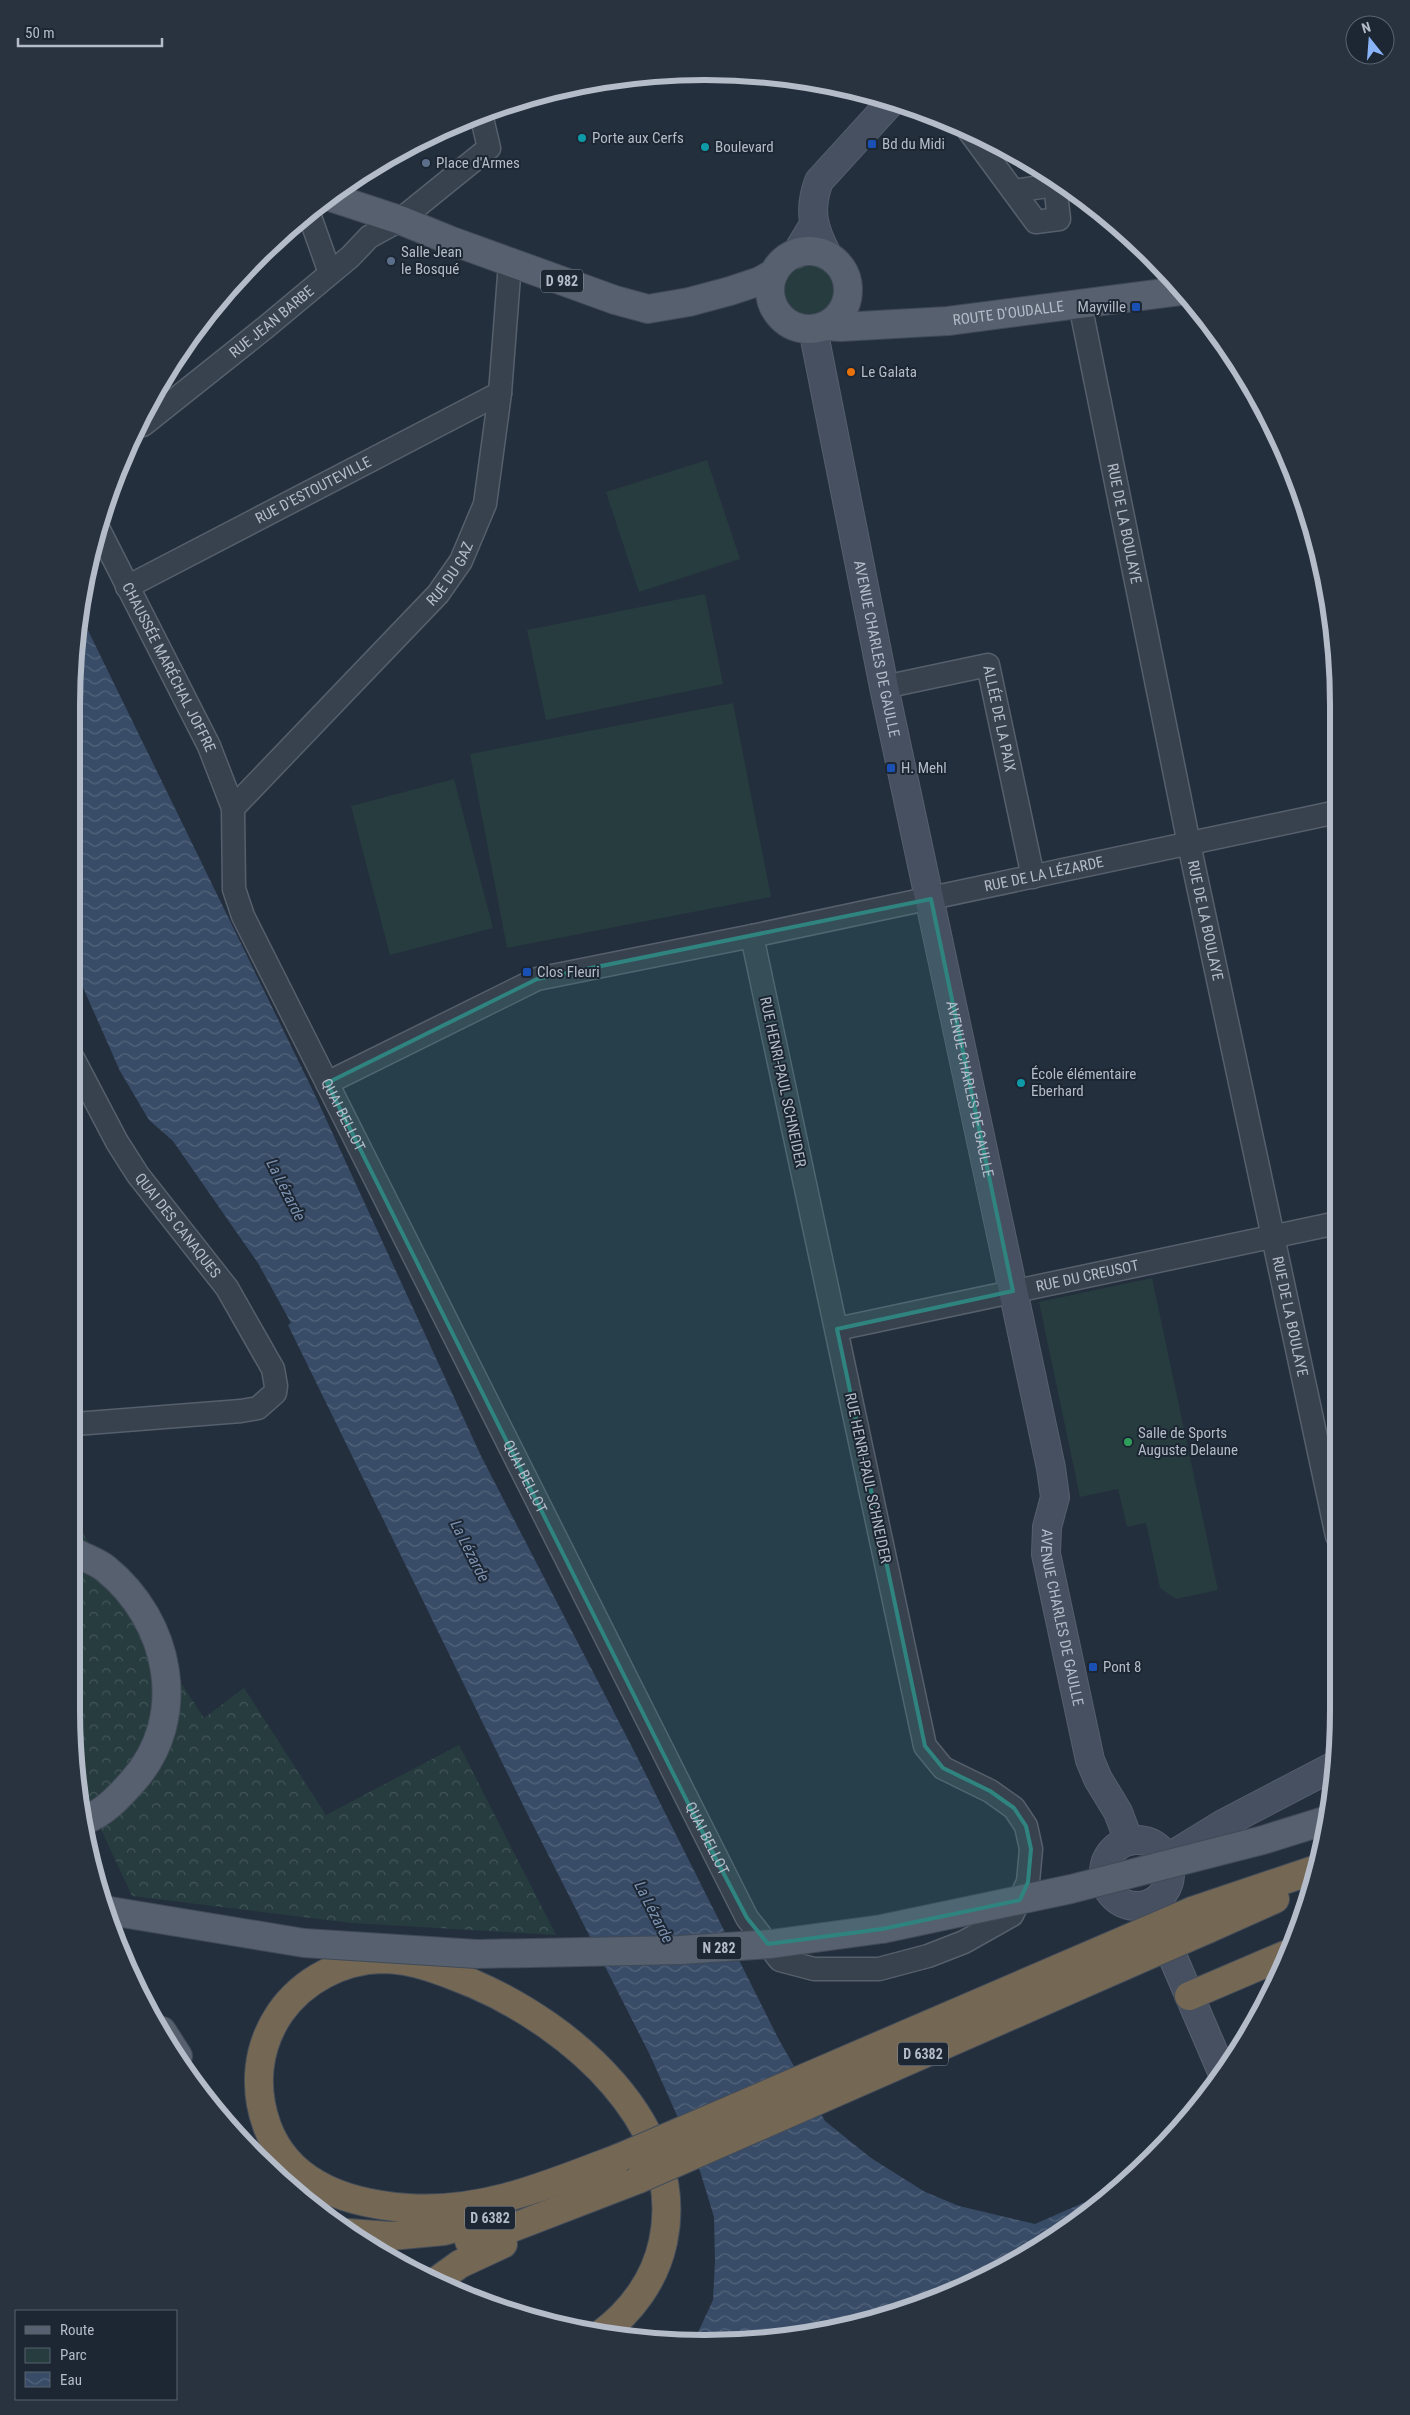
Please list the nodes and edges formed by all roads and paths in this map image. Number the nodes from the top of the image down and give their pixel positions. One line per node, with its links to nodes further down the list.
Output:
1 (886, 107): 8 (street)
2 (483, 121): 6 (street)
3 (977, 142): 4 (street)
4 (1013, 191)
5 (338, 200): 6 (main road, D 982)
6 (400, 220): 11 (main road, D 982); 12 (street, RUE JEAN BARBE)
7 (311, 221): 12 (street)
8 (813, 226): 9 (street); 10 (street)
9 (796, 254): 10 (main road); 13 (main road)
10 (828, 256): 18 (main road)
11 (510, 263): 14 (main road, D 982); 21 (street, RUE DU GAZ)
12 (330, 273): 22 (street, RUE JEAN BARBE)
13 (774, 273): 14 (main road, D 982); 16 (main road)
14 (730, 291): 16 (main road, D 982)
15 (1174, 292): 17 (main road, ROUTE D'OUDALLE)
16 (773, 303): 20 (main road)
17 (1080, 304): 19 (main road, ROUTE D'OUDALLE); 28 (street, RUE DE LA BOULAYE)
18 (845, 306): 19 (main road); 20 (main road)
19 (867, 326): 20 (main road, ROUTE D'OUDALLE)
20 (819, 327): 25 (street, AVENUE CHARLES DE GAULLE)
21 (500, 393): 24 (street, RUE D'ESTOUTEVILLE); 26 (street, RUE DU GAZ)
22 (149, 421)
23 (103, 537): 24 (street, CHAUSSÉE MARÉCHAL JOFFRE)
24 (128, 587): 26 (street, CHAUSSÉE MARÉCHAL JOFFRE)
25 (884, 687): 29 (street, ALLÉE DE LA PAIX); 30 (street, AVENUE CHARLES DE GAULLE)
26 (233, 808): 33 (street, QUAI BELLOT)
27 (1330, 814): 28 (street, RUE DE LA LÉZARDE)
28 (1189, 844): 29 (street, RUE DE LA LÉZARDE); 35 (street, RUE DE LA BOULAYE)
29 (1034, 877): 30 (street, RUE DE LA LÉZARDE)
30 (931, 898): 31 (street, RUE DE LA LÉZARDE); 36 (street, AVENUE CHARLES DE GAULLE)
31 (752, 936): 33 (street, RUE DE LA LÉZARDE); 37 (street, RUE HENRI-PAUL SCHNEIDER)
32 (80, 1071): 38 (street, QUAI DES CANAQUES)
33 (327, 1083): 51 (street, QUAI BELLOT)
34 (1330, 1224): 35 (street, RUE DU CREUSOT)
35 (1274, 1236): 36 (street, RUE DU CREUSOT); 39 (street, RUE DE LA BOULAYE)
36 (1013, 1291): 37 (street, RUE DU CREUSOT); 44 (street, AVENUE CHARLES DE GAULLE)
37 (837, 1329): 51 (street, RUE HENRI-PAUL SCHNEIDER)
38 (80, 1424)
39 (1330, 1503)
40 (80, 1555): 42 (main road)
41 (1327, 1770): 45 (street)
42 (90, 1819)
43 (1320, 1822): 49 (main road, N 282, bridge)
44 (1128, 1841): 45 (street); 48 (street)
45 (1166, 1859): 48 (street)
46 (1309, 1872): 50 (highway, D 6382)
47 (1304, 1888): 50 (highway, D 6382)
48 (1149, 1903): 53 (street)
49 (113, 1912)
50 (1200, 1920): 55 (highway, D 6382, bridge); 56 (highway, D 6382, bridge)
51 (964, 1942)
52 (1278, 1958): 53 (highway)
53 (1189, 1996): 54 (street)
54 (1219, 2065)
55 (620, 2157): 57 (highway, D 6382); 60 (highway)
56 (639, 2179): 58 (highway, D 6382); 59 (highway)
57 (365, 2234)
58 (391, 2250)
59 (442, 2277)
60 (607, 2327)

